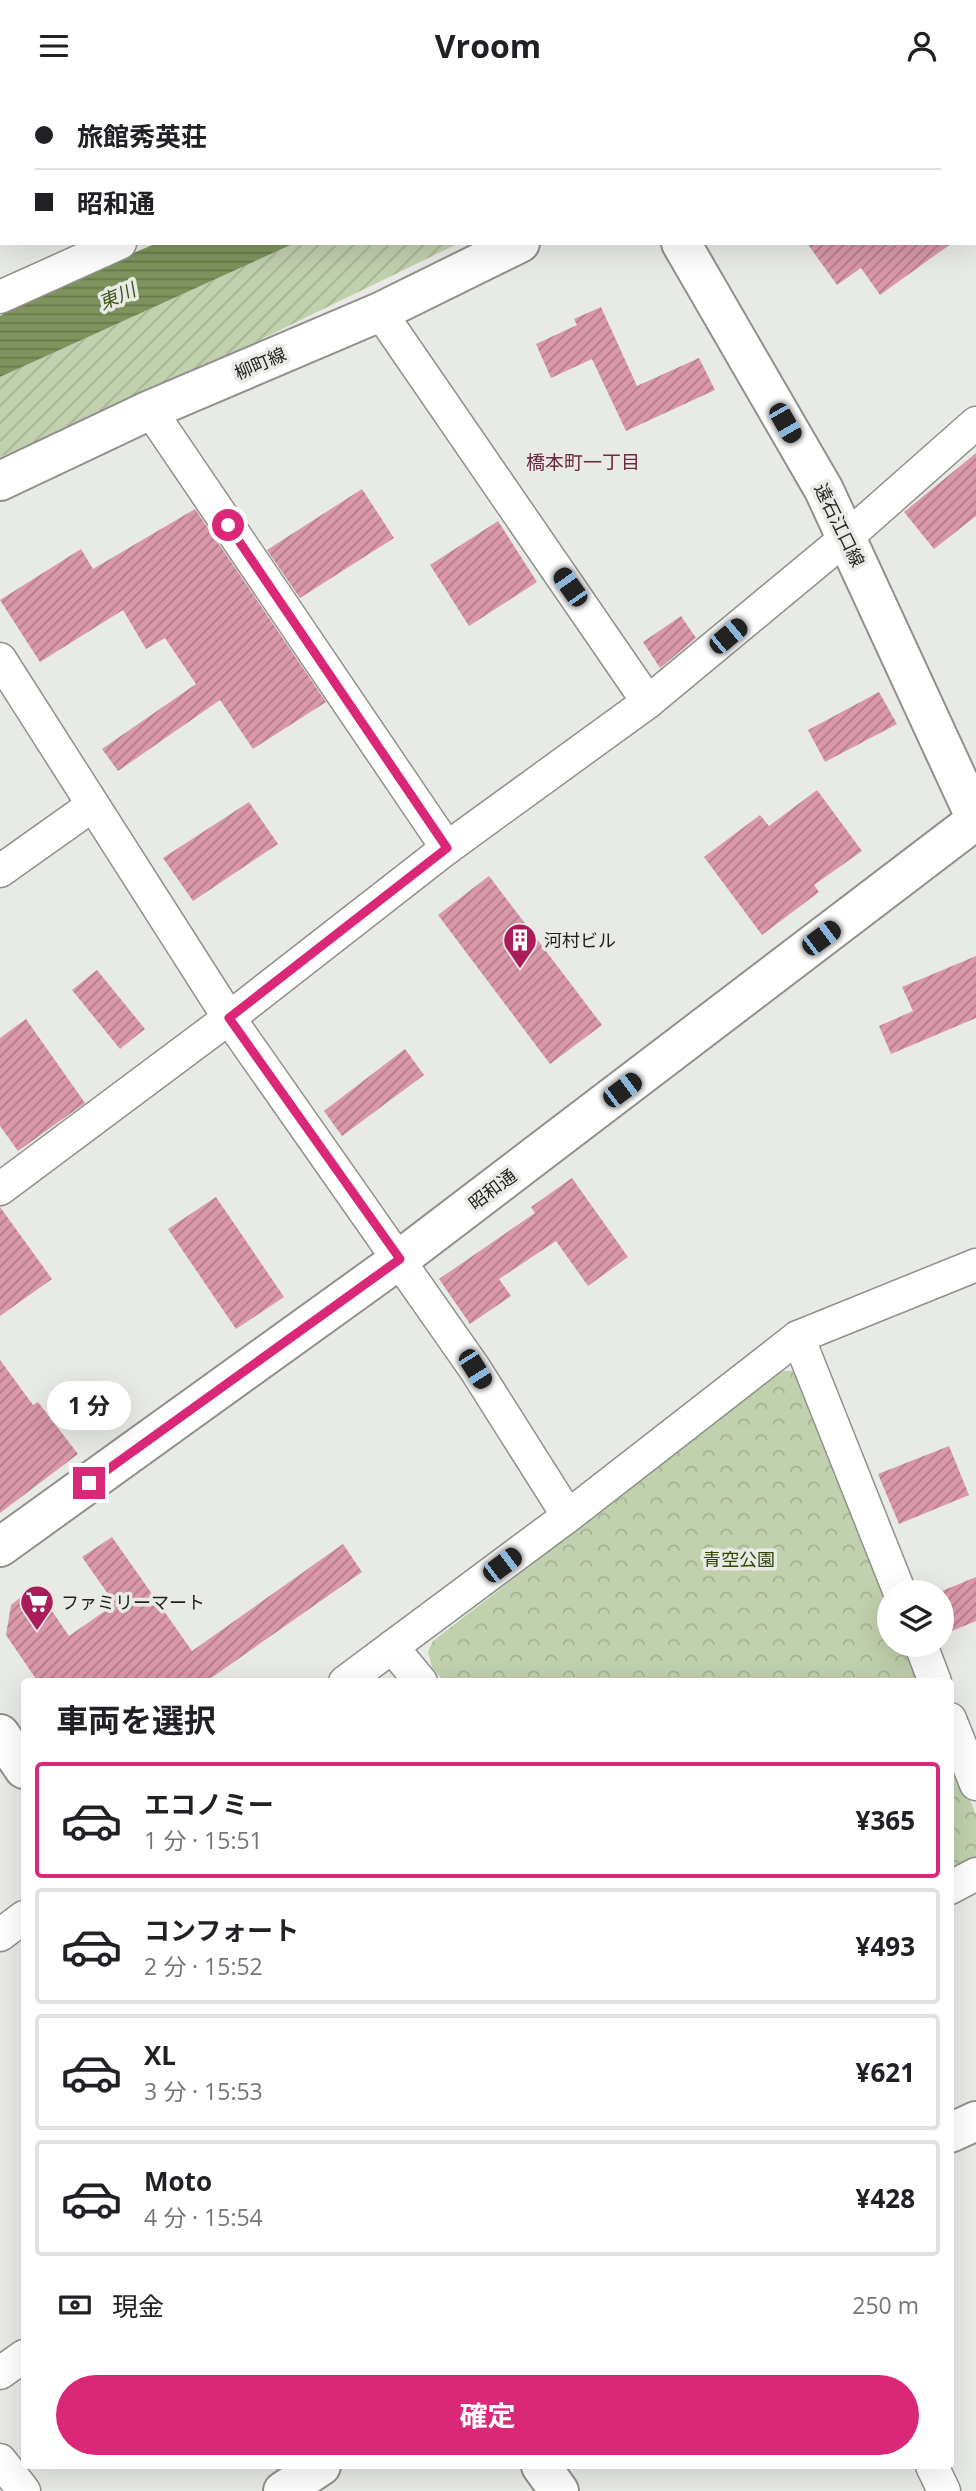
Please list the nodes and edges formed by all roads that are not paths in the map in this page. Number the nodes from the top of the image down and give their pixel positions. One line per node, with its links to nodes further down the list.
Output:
1 (116, 245): 4 (street)
2 (516, 245): 5 (street, 柳町線)
3 (682, 245): 9 (street, 遠石江口線)
4 (0, 297)
5 (380, 312): 6 (street, 柳町線); 11 (street)
6 (150, 410): 8 (street, 柳町線); 14 (street)
7 (976, 423): 9 (street)
8 (0, 481)
9 (847, 537): 11 (street); 13 (street, 遠石江口線)
10 (0, 659): 12 (street)
11 (649, 702): 14 (street)
12 (93, 804): 15 (street); 16 (street)
13 (976, 819): 18 (street, 昭和通)
14 (447, 848): 16 (street)
15 (0, 871)
16 (229, 1018): 17 (street); 18 (street)
17 (5, 1176)
18 (400, 1259): 21 (street); 22 (street, 昭和通)
19 (976, 1265): 20 (street)
20 (798, 1337): 21 (street); 23 (street)
21 (568, 1516): 24 (street)
22 (0, 1547)
23 (895, 1580)
24 (392, 1647): 26 (street); 27 (street)
25 (926, 1657): 28 (street)
26 (350, 1678)
27 (418, 1678)
28 (933, 1678)
29 (954, 1729): 32 (street)
30 (0, 1734): 31 (street)
31 (21, 1765)
32 (976, 1784)
33 (976, 1874): 34 (street)
34 (954, 1886)
35 (21, 1919): 36 (street)
36 (0, 1935)
37 (976, 2121): 38 (street)
38 (954, 2131)
39 (21, 2358): 40 (street)
40 (0, 2373)
41 (0, 2460): 45 (street)
42 (317, 2469): 46 (street)
43 (543, 2469): 47 (street)
44 (933, 2469): 48 (street)
45 (24, 2491)
46 (284, 2491)
47 (559, 2491)
48 (944, 2491)

